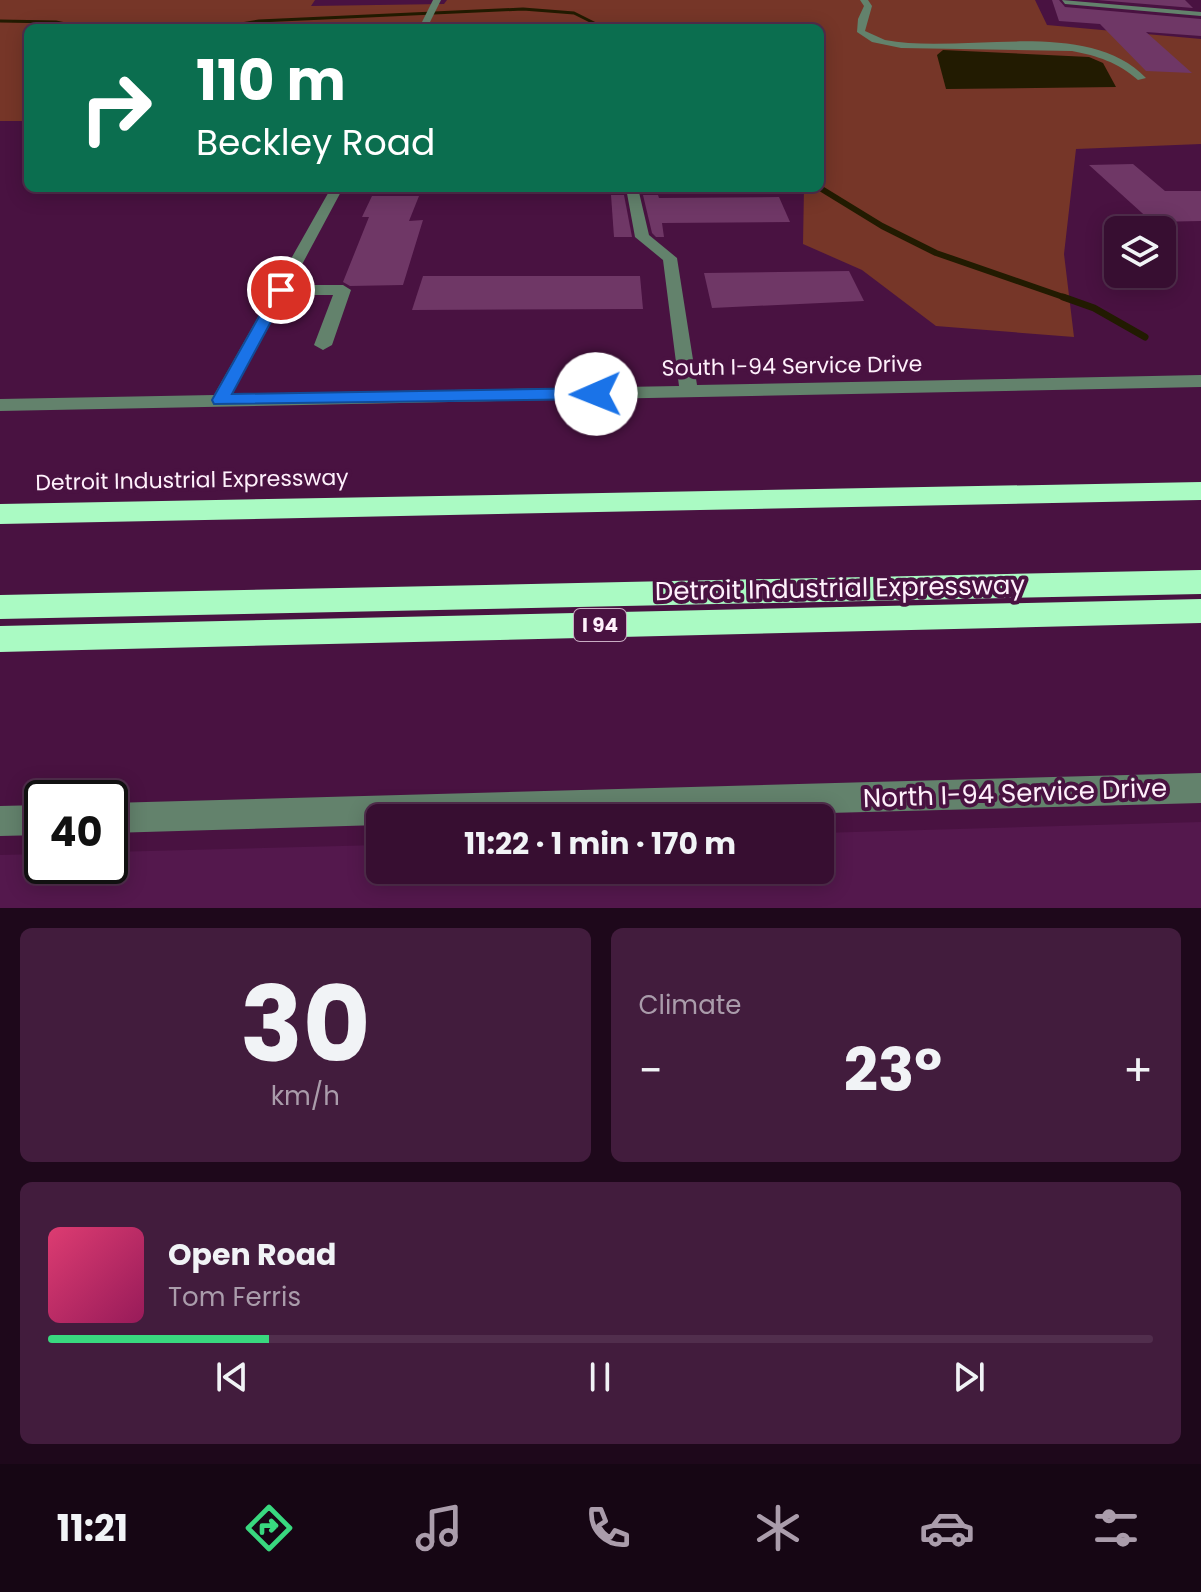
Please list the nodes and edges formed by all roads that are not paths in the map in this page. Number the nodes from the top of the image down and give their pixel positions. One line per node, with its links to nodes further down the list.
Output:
1 (437, 0): 6 (street)
2 (864, 0): 7 (street)
3 (1065, 1): 4 (street); 5 (street)
4 (1067, 12)
5 (1201, 14)
6 (425, 24)
7 (1141, 78)
8 (335, 192): 10 (street)
9 (633, 192): 13 (street)
10 (281, 290): 11 (street); 14 (street)
11 (323, 345)
12 (1201, 381): 13 (street, South I-94 Service Drive)
13 (689, 392): 14 (street, South I-94 Service Drive)
14 (220, 400): 15 (street, South I-94 Service Drive)
15 (0, 405)
16 (1201, 491): 17 (highway, Detroit Industrial Expressway)
17 (0, 514)
18 (1201, 582): 19 (highway, I 94)
19 (0, 607)
20 (1201, 611): 21 (highway, Detroit Industrial Expressway / I 94)
21 (0, 639)
22 (1201, 788): 23 (street, North I-94 Service Drive)
23 (128, 818)
24 (24, 820): 25 (street)
25 (0, 821)

